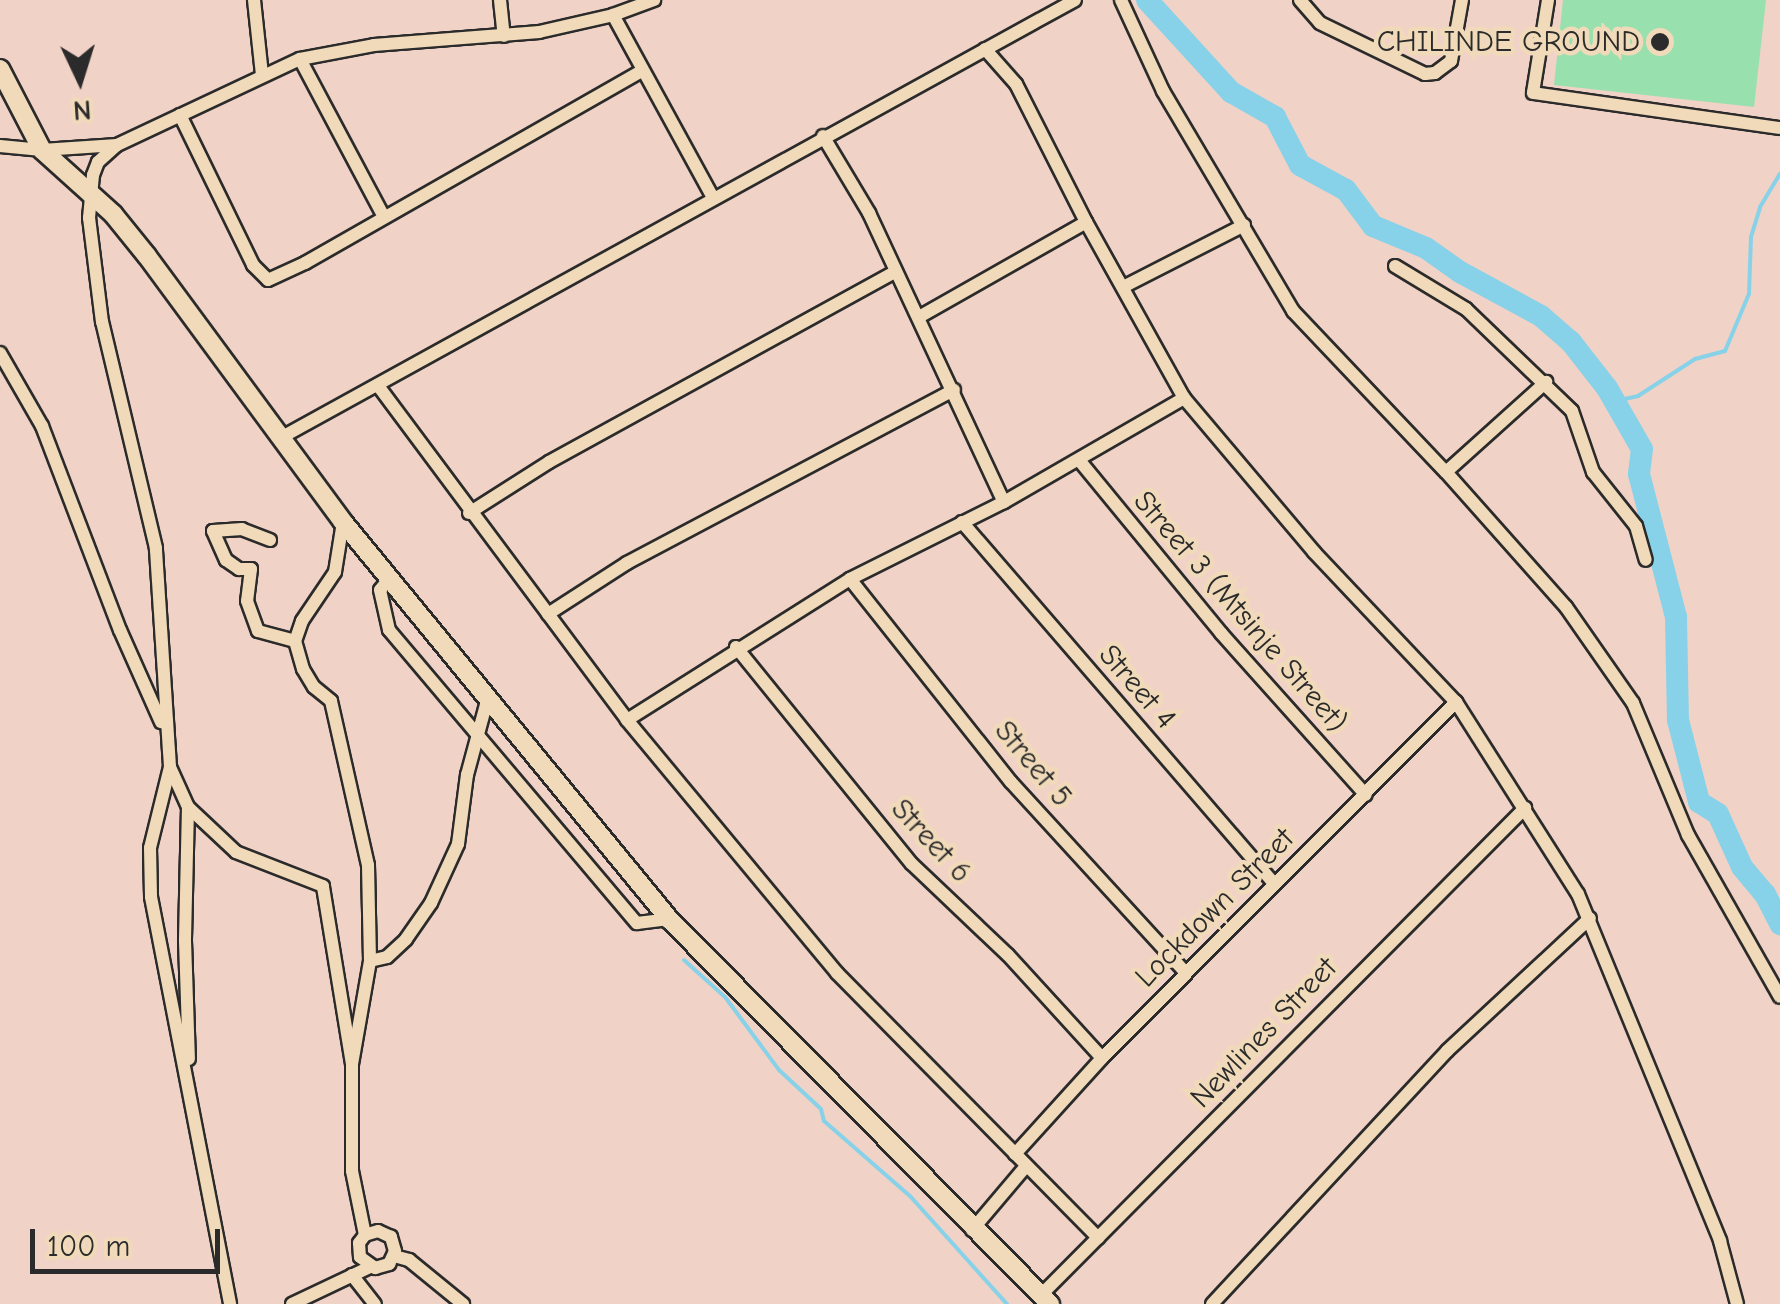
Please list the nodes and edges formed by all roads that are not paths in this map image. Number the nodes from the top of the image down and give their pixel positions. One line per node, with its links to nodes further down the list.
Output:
1 (254, 0): 15 (street)
2 (500, 0): 10 (street)
3 (1075, 0): 11 (street)
4 (1122, 0): 26 (street)
5 (1300, 0): 6 (street)
6 (1462, 0)
7 (1548, 0): 17 (street)
8 (650, 1): 9 (street)
9 (614, 15): 10 (street); 14 (street)
10 (504, 36): 12 (street)
11 (984, 49): 18 (street); 25 (street)
12 (300, 58): 15 (street); 24 (street)
13 (0, 69): 21 (street)
14 (642, 72): 23 (street); 24 (street)
15 (262, 75): 16 (street)
16 (180, 115): 19 (street); 24 (street)
17 (1780, 128)
18 (822, 136): 23 (street); 28 (street)
19 (117, 145): 21 (street); 22 (street)
20 (0, 146): 21 (street)
21 (42, 150): 22 (street)
22 (89, 191): 36 (street); 53 (street)
23 (713, 198): 33 (street)
24 (384, 217)
25 (1086, 222): 29 (street); 30 (street)
26 (1244, 225): 29 (street); 38 (street)
27 (1395, 266): 32 (street)
28 (894, 272): 30 (street); 40 (street)
29 (1123, 287): 35 (street)
30 (919, 317): 34 (street)
31 (0, 354): 53 (street)
32 (1546, 382): 38 (street); 44 (street)
33 (379, 387): 36 (street); 40 (street)
34 (954, 390): 39 (street); 47 (street)
35 (1184, 398): 37 (street); 51 (street)
36 (284, 436): 41 (street)
37 (1079, 460): 39 (street); 56 (street, Street 3 (Mtsinje Street))
38 (1446, 472): 64 (street)
39 (1004, 502): 42 (street)
40 (470, 513): 47 (street)
41 (343, 522): 45 (street); 48 (street)
42 (962, 522): 46 (street); 59 (street, Street 4)
43 (270, 540): 48 (street)
44 (1646, 560)
45 (390, 579): 50 (street); 54 (street)
46 (850, 579): 49 (street); 63 (street, Street 5)
47 (548, 614): 52 (street)
48 (295, 642): 62 (street)
49 (736, 648): 52 (street); 65 (street, Street 6)
50 (487, 701): 54 (street); 61 (street)
51 (1456, 702): 56 (street, Lockdown Street); 58 (street)
52 (628, 720): 68 (street)
53 (164, 729): 55 (street)
54 (478, 736): 61 (street); 62 (street)
55 (170, 768): 57 (street); 67 (street)
56 (1366, 794): 59 (street, Lockdown Street)
57 (188, 807): 66 (street); 67 (street)
58 (1524, 808): 60 (street); 72 (street, Newlines Street)
59 (1274, 884): 63 (street, Lockdown Street)
60 (1590, 918): 81 (street); 82 (street)
61 (669, 919): 70 (street)
62 (370, 962): 66 (street)
63 (1186, 973): 65 (street, Lockdown Street)
64 (1780, 997)
65 (1102, 1058): 68 (street, Lockdown Street)
66 (352, 1064): 71 (street)
67 (186, 1082): 77 (street)
68 (1015, 1154): 69 (street)
69 (1026, 1166): 70 (street); 72 (street)
70 (972, 1230): 76 (street)
71 (365, 1235): 73 (street); 74 (street)
72 (1098, 1238): 76 (street, Newlines Street)
73 (394, 1256): 74 (street); 80 (street)
74 (370, 1267): 75 (street)
75 (352, 1275): 78 (street); 79 (street)
76 (1046, 1300)
77 (230, 1304)
78 (292, 1304)
79 (374, 1304)
80 (463, 1304)
81 (1212, 1304)
82 (1736, 1304)

